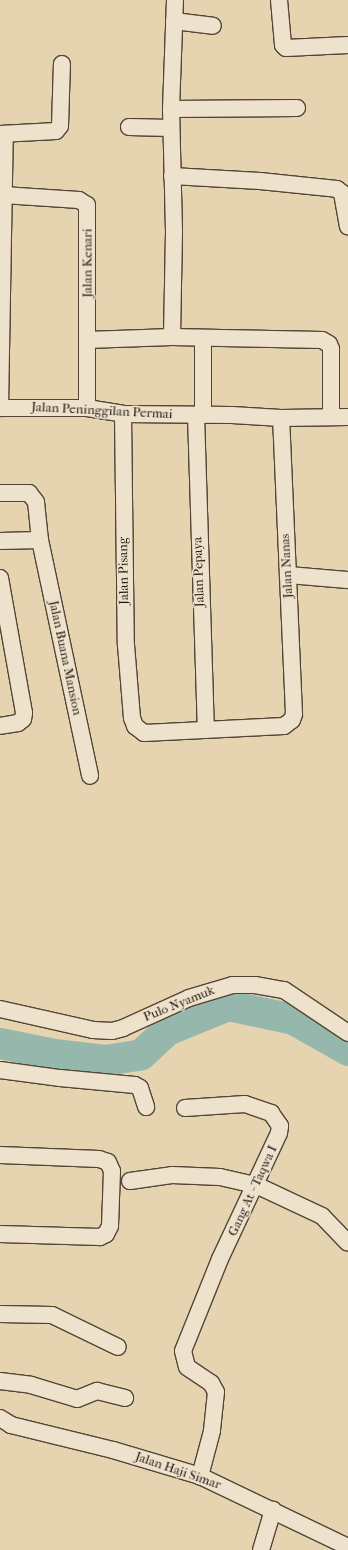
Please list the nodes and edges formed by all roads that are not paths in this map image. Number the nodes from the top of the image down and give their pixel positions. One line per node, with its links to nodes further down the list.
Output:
1 (174, 0): 3 (street)
2 (279, 0): 5 (street)
3 (174, 21): 4 (street); 8 (street)
4 (213, 26)
5 (348, 45)
6 (62, 64): 11 (street)
7 (297, 108): 8 (street)
8 (171, 109): 10 (street)
9 (129, 127): 10 (street)
10 (171, 128): 12 (street)
11 (2, 134): 13 (street, Jalan Peninggilan Permai)
12 (172, 176): 14 (street); 15 (street)
13 (2, 195): 17 (street, Jalan Kenari); 18 (street, Jalan Peninggilan Permai)
14 (348, 226)
15 (172, 337): 16 (street); 17 (street)
16 (203, 339): 21 (street); 23 (street)
17 (87, 340): 19 (street, Jalan Kenari)
18 (0, 408): 19 (street, Jalan Peninggilan Permai)
19 (87, 408): 20 (street, Jalan Peninggilan Permai)
20 (123, 414): 21 (street, Jalan Peninggilan Permai); 33 (street, Jalan Pisang)
21 (199, 414): 24 (street, Jalan Peninggilan Permai); 33 (street, Jalan Pepaya)
22 (348, 416): 23 (street, Jalan Peninggilan Permai)
23 (331, 417): 24 (street, Jalan Peninggilan Permai)
24 (281, 418): 30 (street, Jalan Nanas)
25 (0, 493): 26 (street, Jalan Buana Mansion)
26 (40, 540): 27 (street); 34 (street, Jalan Buana Mansion)
27 (0, 541)
28 (0, 578): 32 (street)
29 (348, 580): 30 (street)
30 (288, 581): 31 (street); 33 (street, Jalan Nanas)
31 (348, 591)
32 (0, 726)
33 (206, 730)
34 (90, 776)
35 (0, 1010): 36 (street, Pulo Nyamuk)
36 (348, 1033)
37 (0, 1070): 38 (street)
38 (146, 1107)
39 (185, 1108): 42 (street, Gang At - Taqwa I)
40 (0, 1156): 43 (street)
41 (130, 1180): 42 (street)
42 (256, 1185): 44 (street); 50 (street, Gang At - Taqwa I)
43 (0, 1234)
44 (348, 1243)
45 (0, 1314): 46 (street)
46 (118, 1348)
47 (0, 1380): 48 (street)
48 (125, 1398)
49 (0, 1418): 50 (street, Jalan Haji Simar)
50 (200, 1476): 51 (street, Jalan Haji Simar)
51 (273, 1510): 52 (street, Jalan Haji Simar); 53 (street)
52 (348, 1547)
53 (261, 1550)

